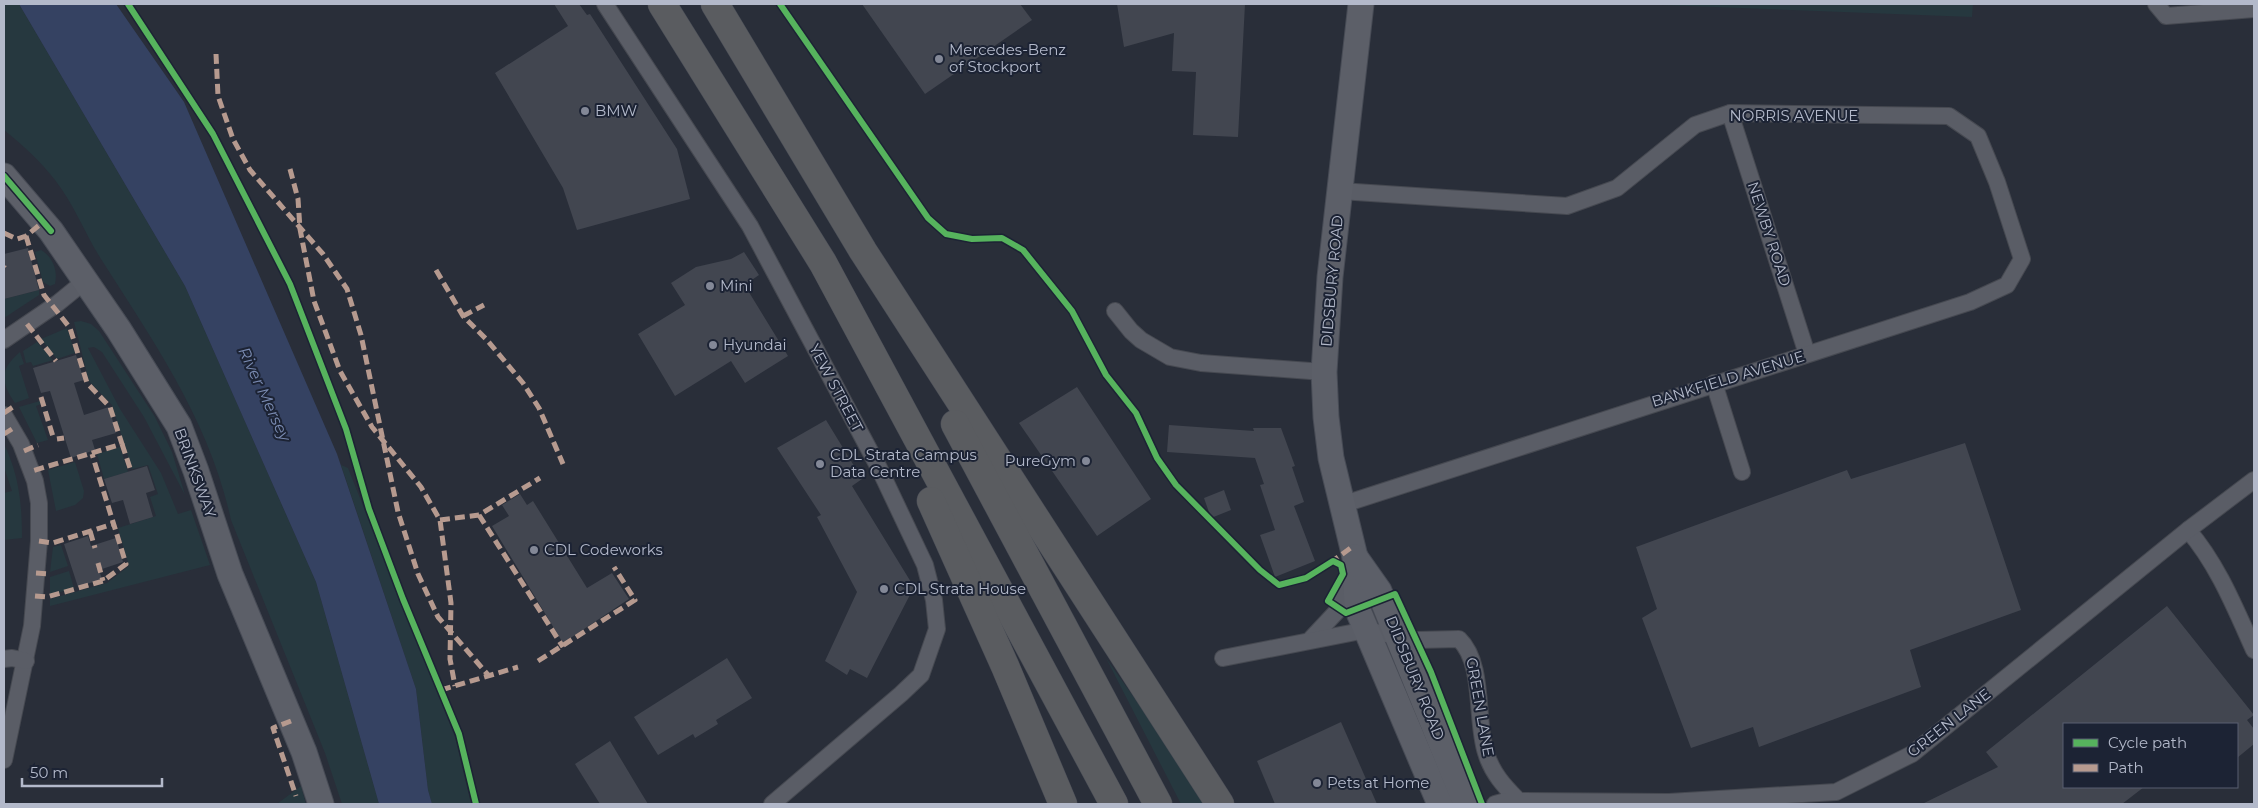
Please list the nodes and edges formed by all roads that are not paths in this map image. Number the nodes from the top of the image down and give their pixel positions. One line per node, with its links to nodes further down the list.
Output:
1 (605, 4): 36 (street, YEW STREET)
2 (662, 4): 12 (highway)
3 (715, 4): 11 (highway)
4 (1361, 4): 10 (main road, DIDSBURY ROAD)
5 (2156, 4): 6 (street)
6 (2254, 9)
7 (1730, 114): 9 (street, NORRIS AVENUE); 10 (street, NORRIS AVENUE); 16 (street, NEWBY ROAD)
8 (4, 176): 13 (main road, BRINKSWAY)
9 (1997, 182): 16 (street, BANKFIELD AVENUE)
10 (1340, 191): 17 (main road, DIDSBURY ROAD)
11 (863, 251): 39 (highway); 40 (highway)
12 (823, 263): 37 (highway); 38 (highway)
13 (85, 280): 15 (street); 35 (main road, BRINKSWAY)
14 (1115, 311): 17 (street)
15 (4, 340)
16 (1807, 354): 18 (street, BANKFIELD AVENUE)
17 (1324, 372): 22 (main road, DIDSBURY ROAD)
18 (1714, 383): 20 (street); 22 (street, BANKFIELD AVENUE)
19 (4, 415): 31 (street)
20 (1742, 472)
21 (2254, 480): 23 (street, GREEN LANE)
22 (1341, 504): 24 (main road, DIDSBURY ROAD)
23 (2188, 530): 28 (street); 33 (street, GREEN LANE)
24 (1355, 557): 25 (main road, DIDSBURY ROAD); 26 (main road, DIDSBURY ROAD); 27 (street)
25 (1366, 630): 26 (street, GREEN LANE); 27 (street, GREEN LANE); 41 (main road, DIDSBURY ROAD)
26 (1398, 636): 34 (street, GREEN LANE); 42 (main road, DIDSBURY ROAD)
27 (1311, 639): 29 (street, GREEN LANE)
28 (2254, 650)
29 (1223, 658)
30 (4, 659): 31 (street)
31 (26, 661): 32 (street)
32 (4, 760)
33 (1838, 798): 34 (street, GREEN LANE)
34 (1518, 800): 43 (street, GREEN LANE)
35 (321, 804)
36 (772, 804)
37 (1063, 804)
38 (1114, 804)
39 (1158, 804)
40 (1220, 804)
41 (1440, 804)
42 (1466, 804)
43 (1495, 804)

